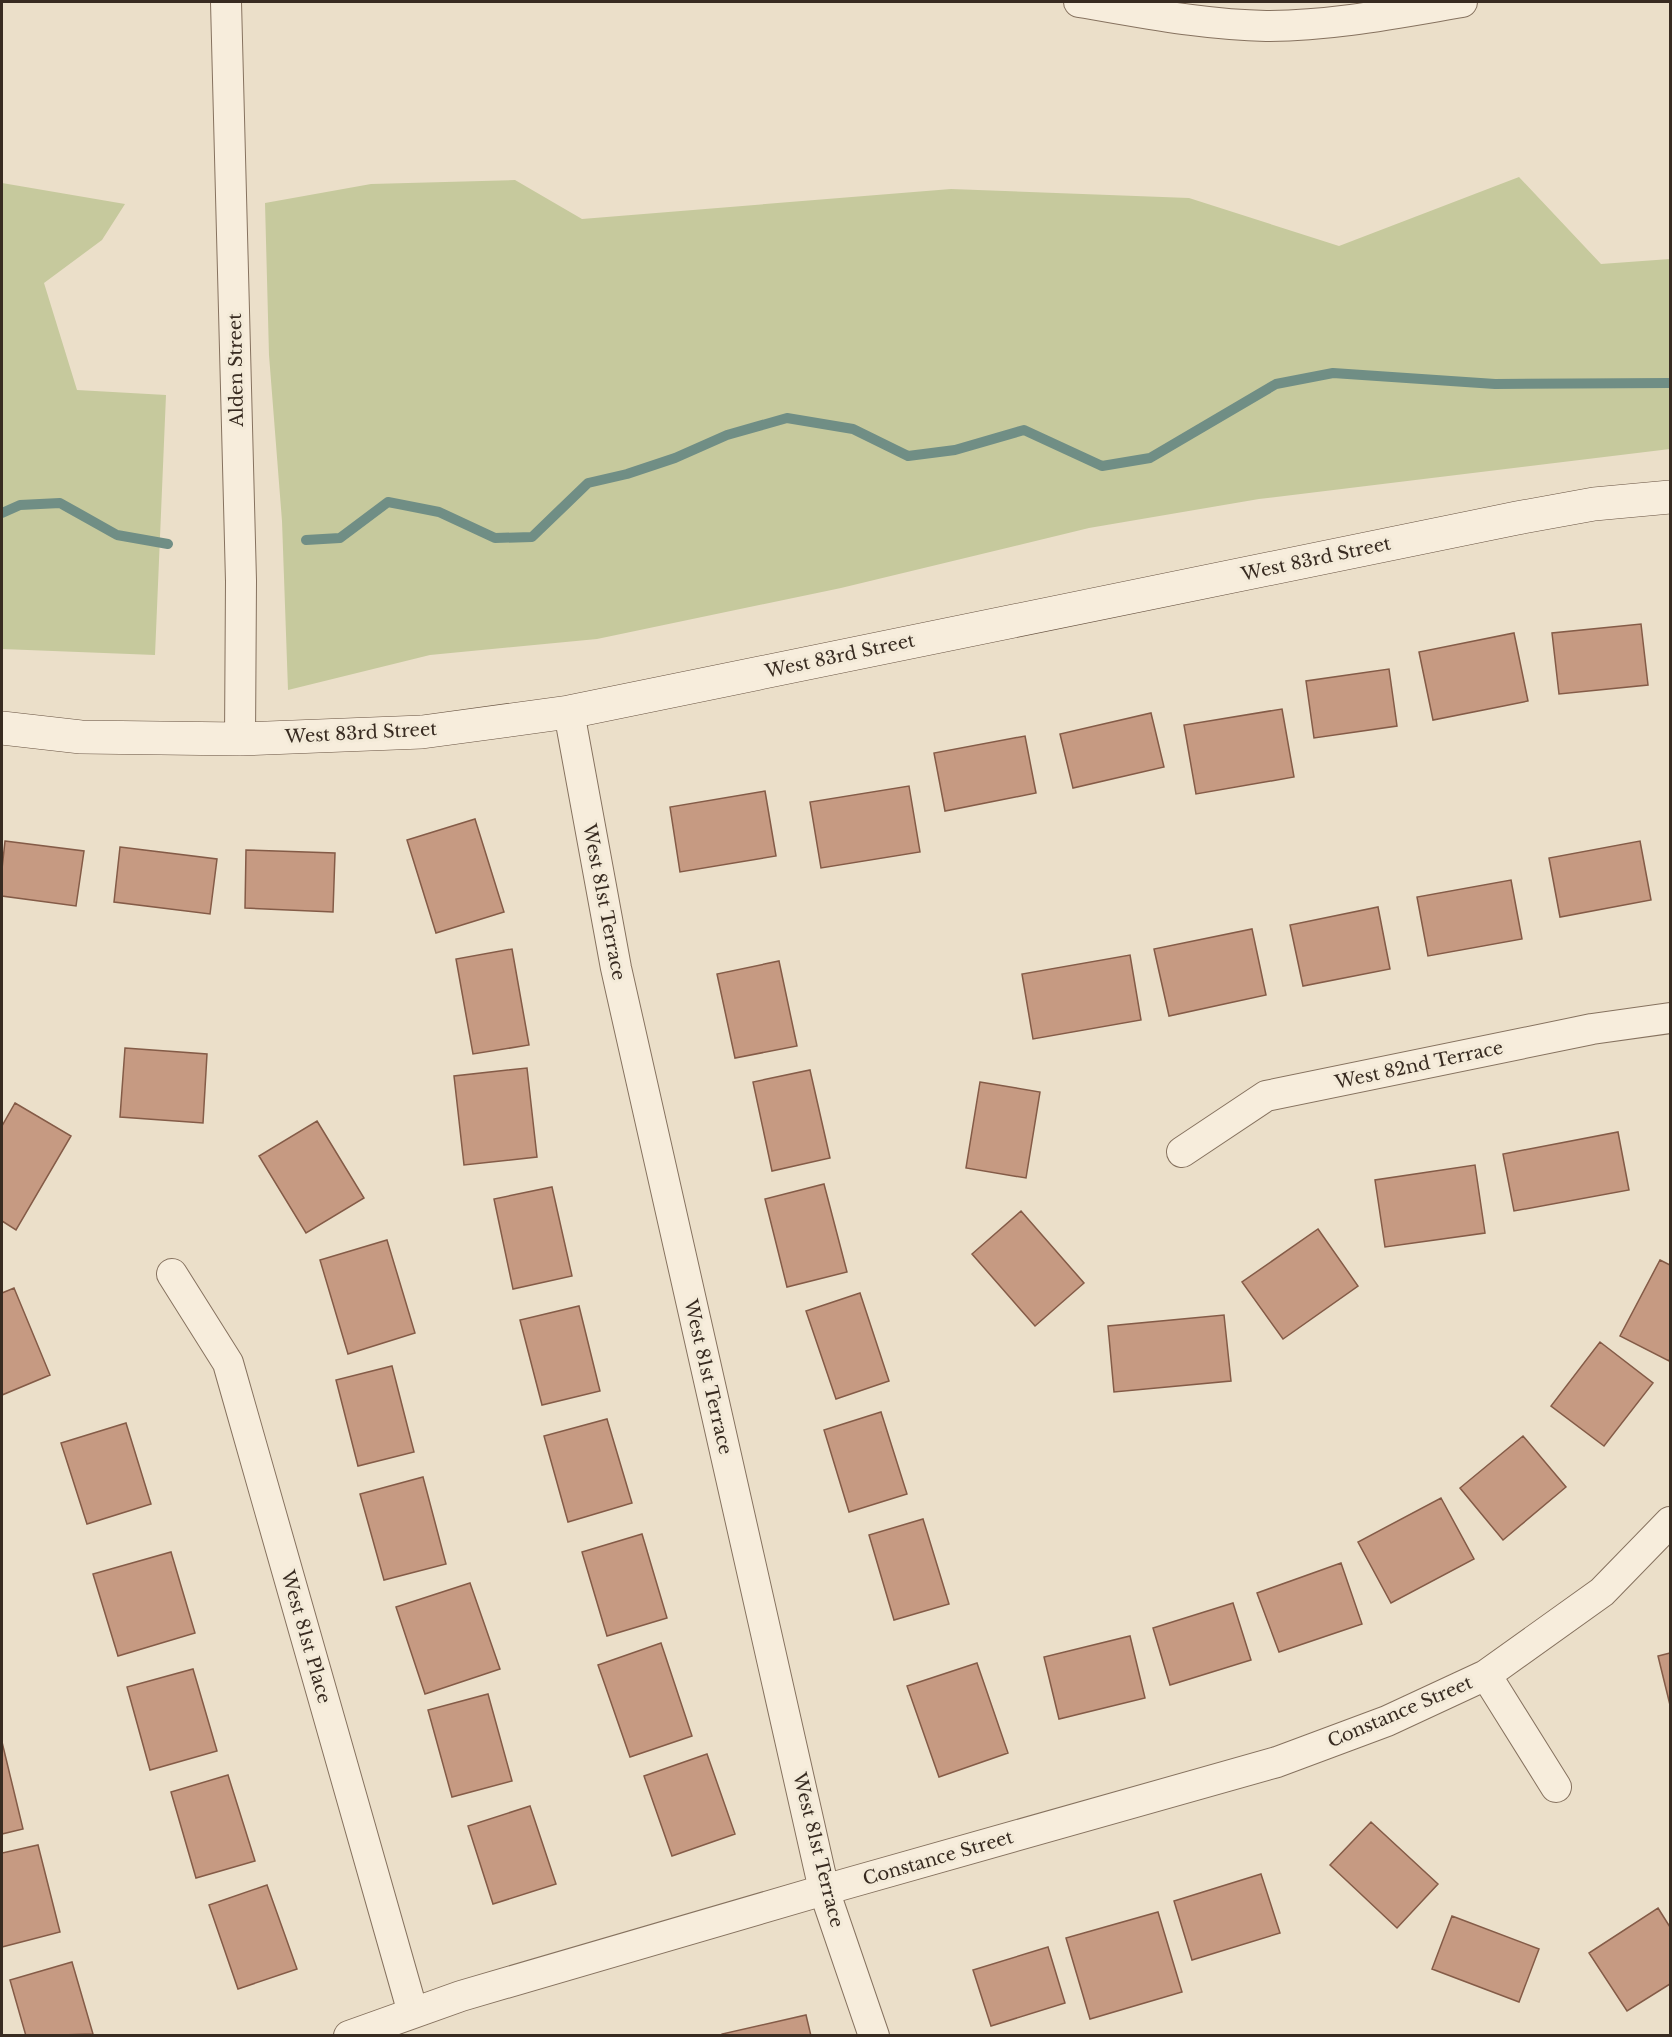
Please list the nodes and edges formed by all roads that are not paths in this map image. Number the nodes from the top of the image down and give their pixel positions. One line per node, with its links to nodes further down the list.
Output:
1 (226, 2): 8 (street, Alden Street)
2 (1079, 2): 4 (street)
3 (1461, 2): 4 (street)
4 (1419, 5)
5 (1671, 497): 6 (street, West 83rd Street)
6 (569, 712): 8 (street, West 83rd Street); 15 (street, West 81st Terrace)
7 (2, 728): 8 (street, West 83rd Street)
8 (240, 739)
9 (1671, 1018): 10 (street, West 82nd Terrace)
10 (1182, 1152)
11 (172, 1274): 16 (street, West 81st Place)
12 (1671, 1522): 13 (street, Constance Street)
13 (1486, 1675): 14 (street, Constance Street); 15 (street, Constance Street)
14 (1556, 1787)
15 (824, 1890): 16 (street, Constance Street); 18 (street, West 81st Terrace)
16 (413, 2013): 17 (street, Constance Street)
17 (349, 2036)
18 (874, 2036)

